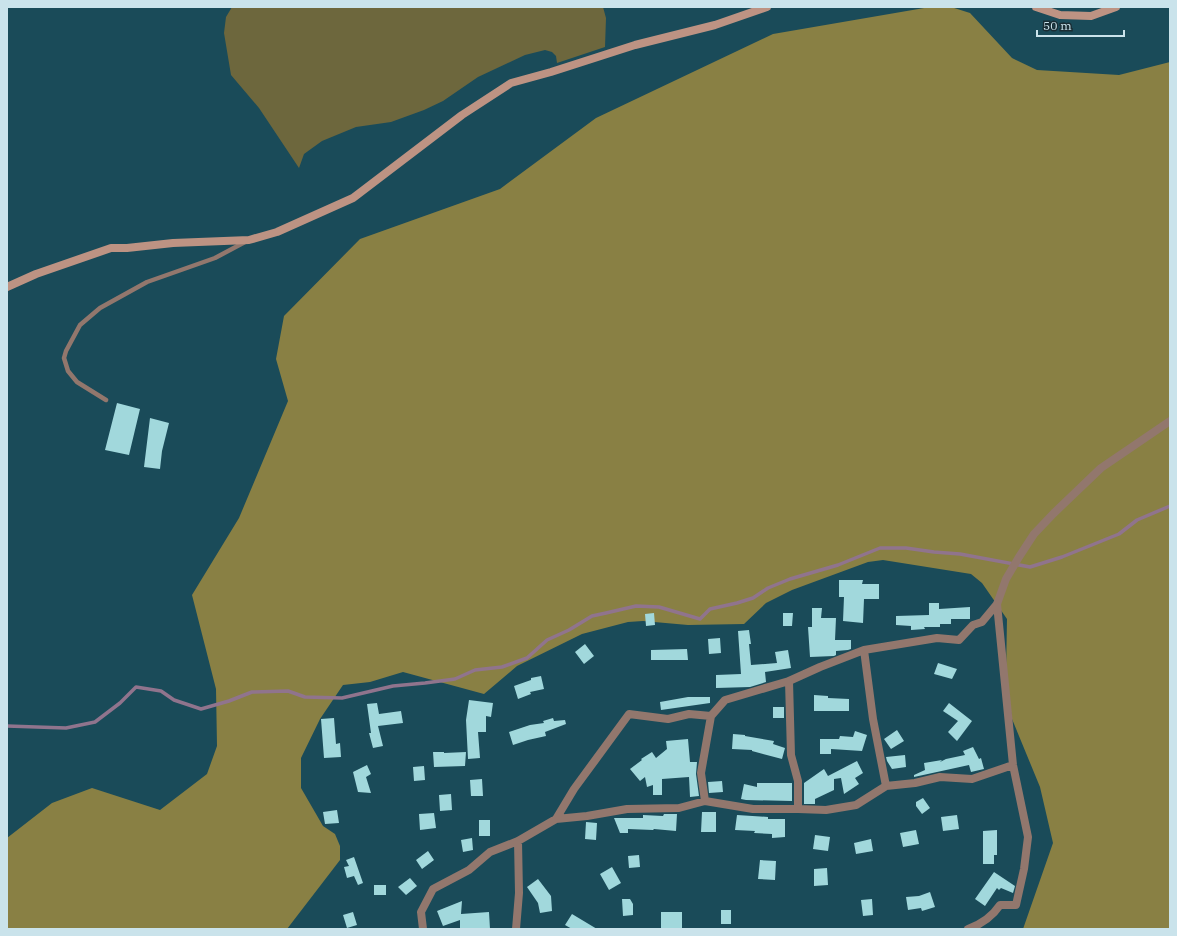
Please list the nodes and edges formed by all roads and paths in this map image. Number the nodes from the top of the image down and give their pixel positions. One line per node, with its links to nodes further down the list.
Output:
1 (767, 7): 4 (street)
2 (1036, 7): 3 (street)
3 (1116, 7)
4 (249, 240): 5 (street); 6 (lane)
5 (7, 286)
6 (106, 400)
7 (1170, 421): 8 (street)
8 (997, 604): 9 (street); 12 (street)
9 (864, 650): 10 (street); 13 (street)
10 (789, 681): 11 (street); 15 (street)
11 (711, 716): 14 (street); 16 (street)
12 (1013, 765): 13 (street); 20 (street)
13 (886, 786): 15 (street)
14 (705, 801): 15 (street); 16 (street)
15 (798, 808)
16 (556, 819): 17 (street)
17 (518, 841): 18 (street); 19 (street)
18 (423, 929)
19 (516, 929)
20 (968, 929)

